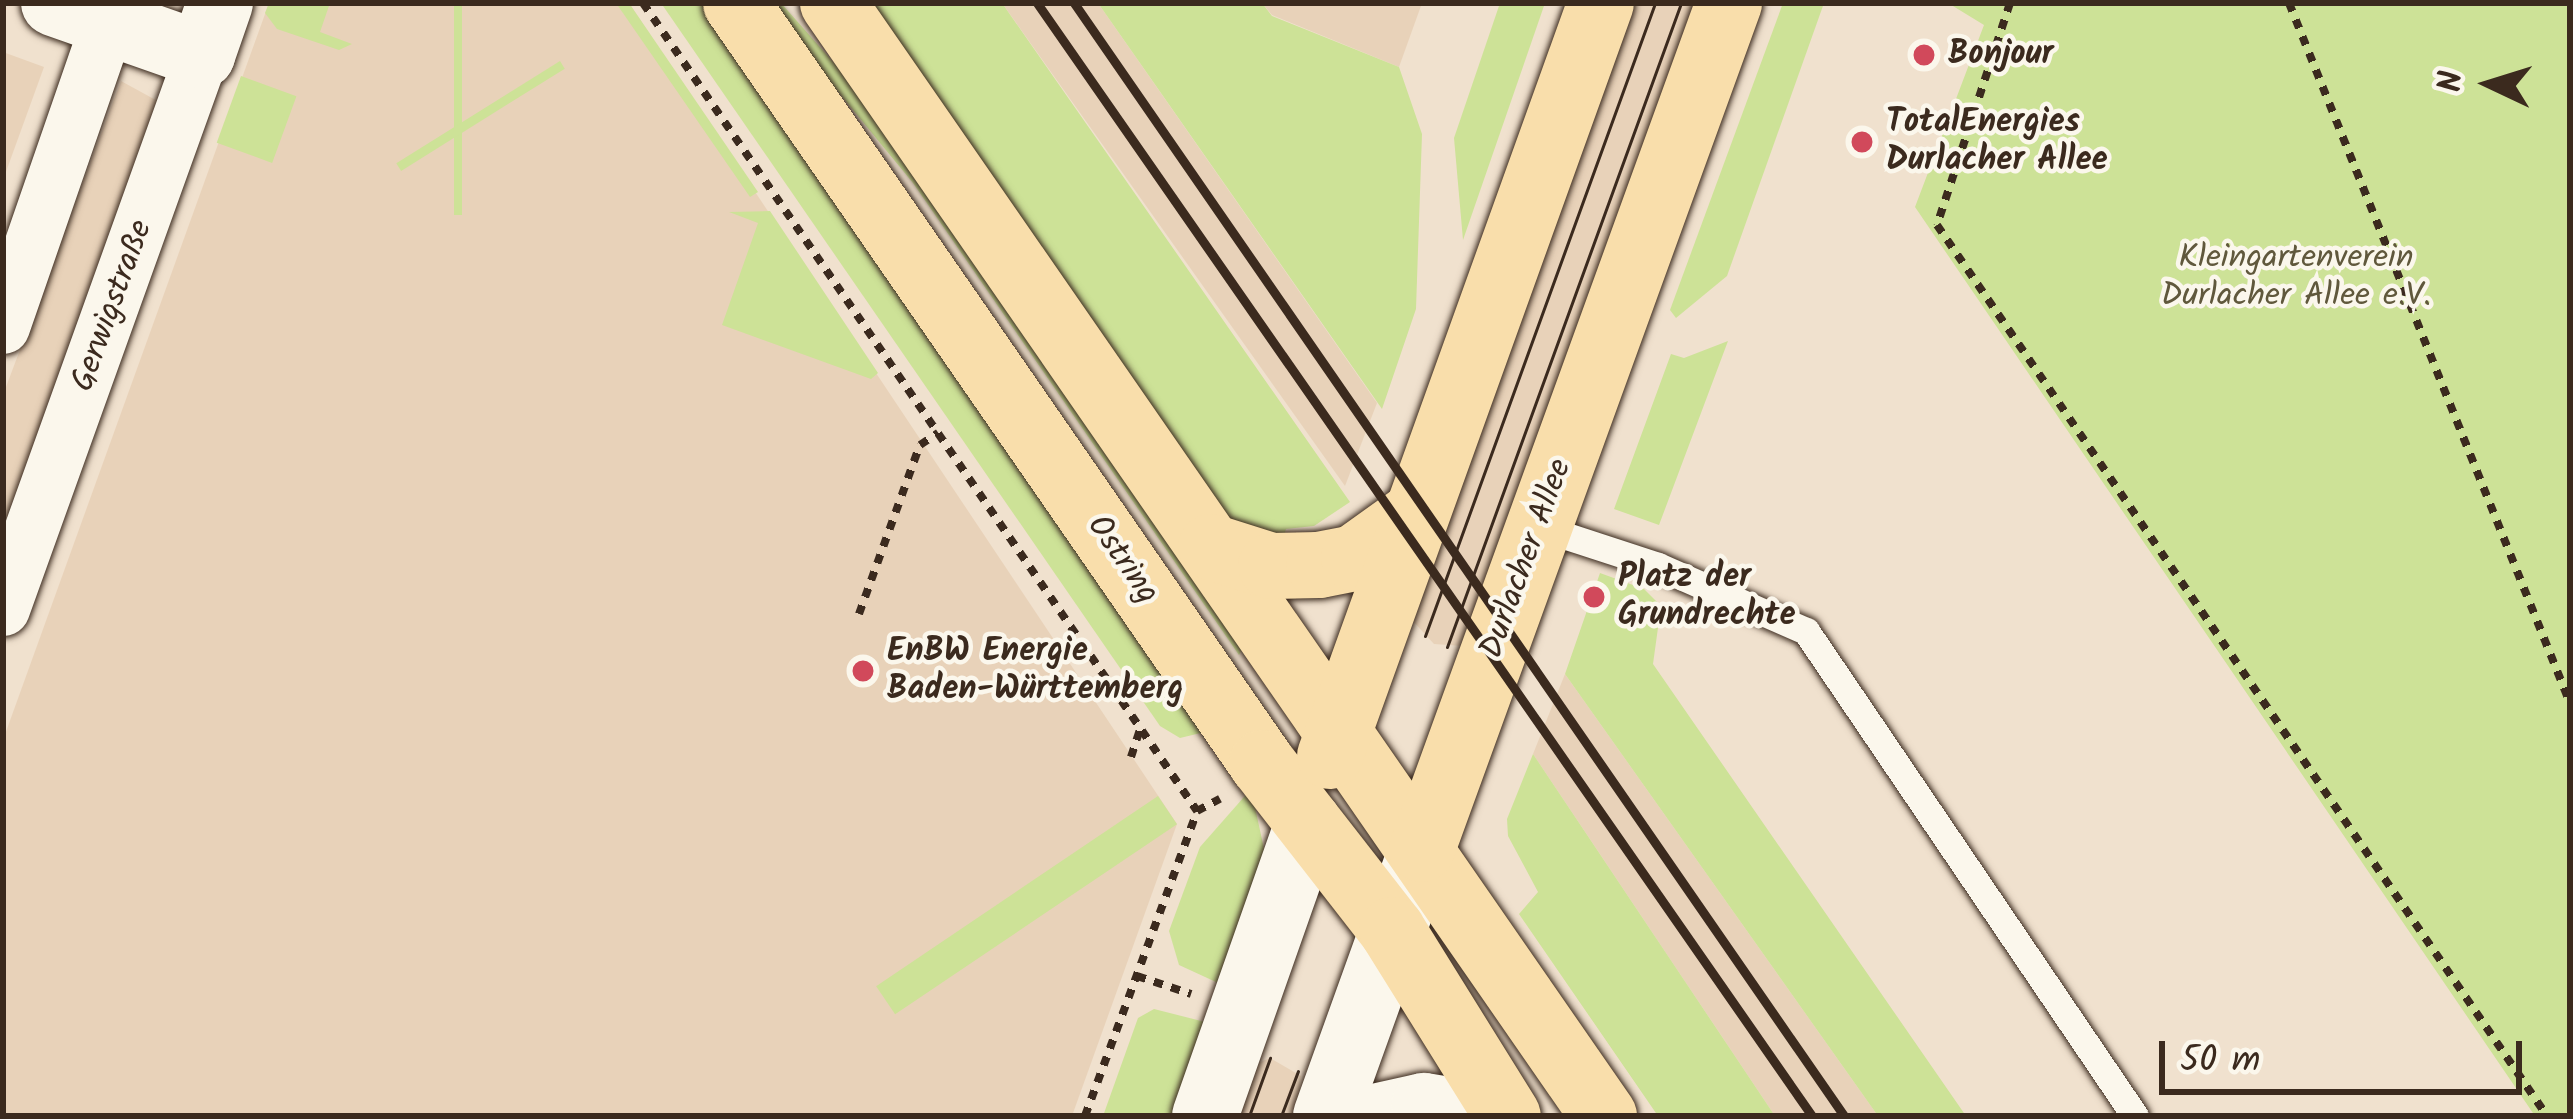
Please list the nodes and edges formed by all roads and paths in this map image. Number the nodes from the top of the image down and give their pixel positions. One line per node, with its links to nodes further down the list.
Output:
1 (643, 3): 11 (path)
2 (736, 3): 21 (main road, Ostring)
3 (832, 3): 14 (main road)
4 (1601, 3): 12 (main road)
5 (1729, 3): 13 (main road, Durlacher Allee)
6 (2010, 3): 32 (path)
7 (2289, 3): 17 (path)
8 (92, 10): 9 (street); 10 (street)
9 (211, 29): 15 (street, Gerwigstraße)
10 (3, 327)
11 (938, 433): 16 (path); 18 (path)
12 (1410, 518): 14 (main road); 19 (main road)
13 (1539, 527): 22 (main road, Durlacher Allee); 31 (lane)
14 (1211, 547): 19 (main road)
15 (3, 609)
16 (860, 614)
17 (2570, 703)
18 (1141, 728): 20 (path); 24 (path)
19 (1339, 729): 21 (main road); 22 (main road)
20 (1131, 757)
21 (1309, 823): 23 (main road, Ostring); 25 (street)
22 (1422, 849): 23 (street, Durlacher Allee); 30 (main road)
23 (1392, 930): 26 (street, Durlacher Allee); 29 (main road, Ostring)
24 (1085, 1116)
25 (1205, 1116)
26 (1326, 1116)
27 (1378, 1116): 28 (street)
28 (1485, 1116)
29 (1508, 1116)
30 (1604, 1116)
31 (2135, 1116)
32 (2547, 1116)

